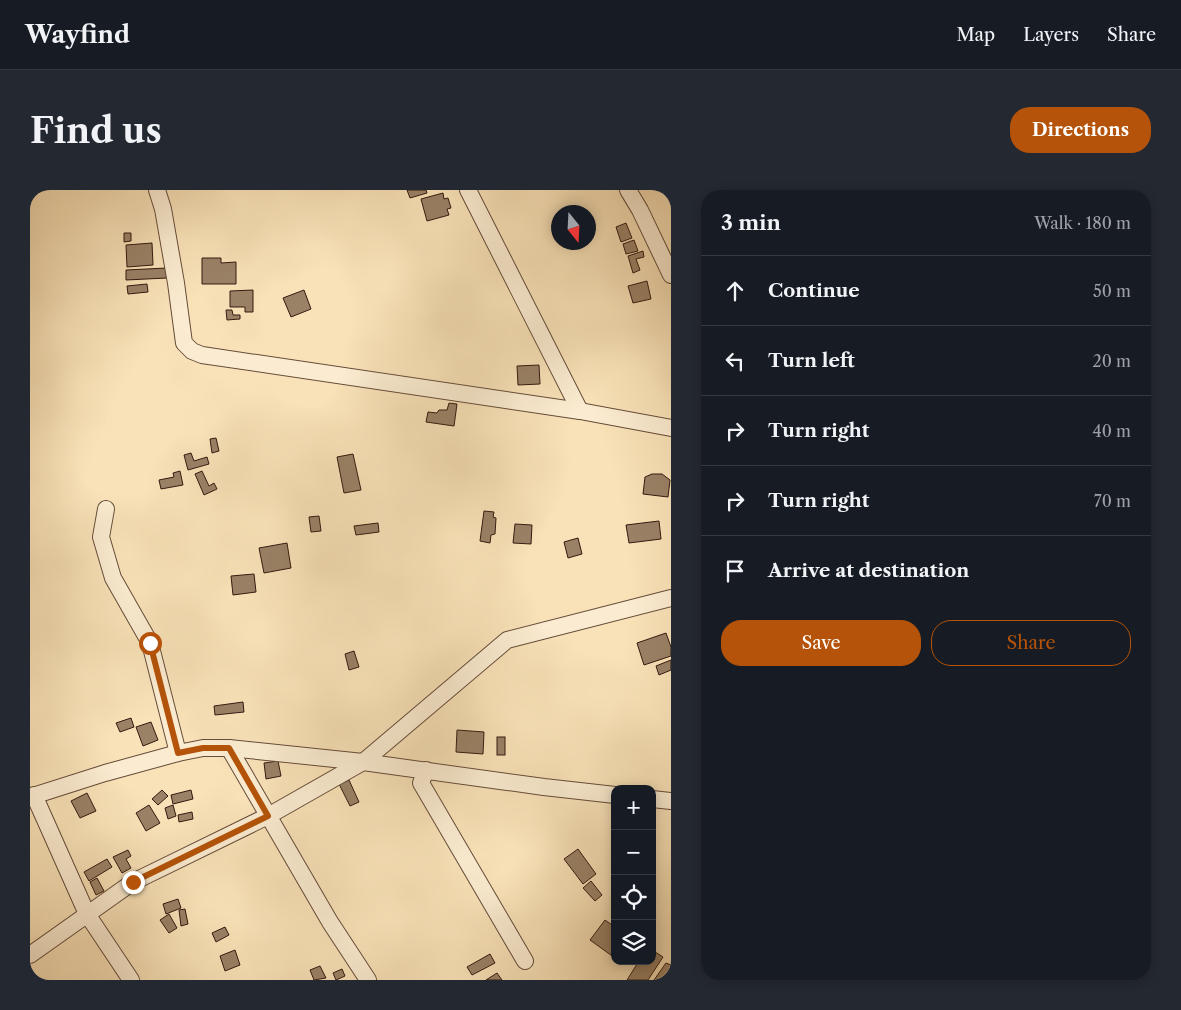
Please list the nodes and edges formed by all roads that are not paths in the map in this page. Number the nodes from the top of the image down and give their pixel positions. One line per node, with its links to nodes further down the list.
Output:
1 (157, 190): 5 (street)
2 (468, 190): 5 (street)
3 (628, 190): 4 (street)
4 (671, 275)
5 (580, 411): 6 (street)
6 (671, 428)
7 (106, 509): 10 (street)
8 (671, 598): 11 (street)
9 (229, 748): 10 (street); 11 (street); 17 (street)
10 (178, 753): 14 (street)
11 (363, 762): 12 (street); 17 (street)
12 (426, 770): 13 (street); 20 (street)
13 (611, 795)
14 (32, 796): 18 (street)
15 (656, 799): 16 (street)
16 (671, 801)
17 (268, 816): 18 (street); 22 (street)
18 (87, 914): 19 (street); 21 (street)
19 (30, 955)
20 (525, 961)
21 (131, 980)
22 (368, 980)

